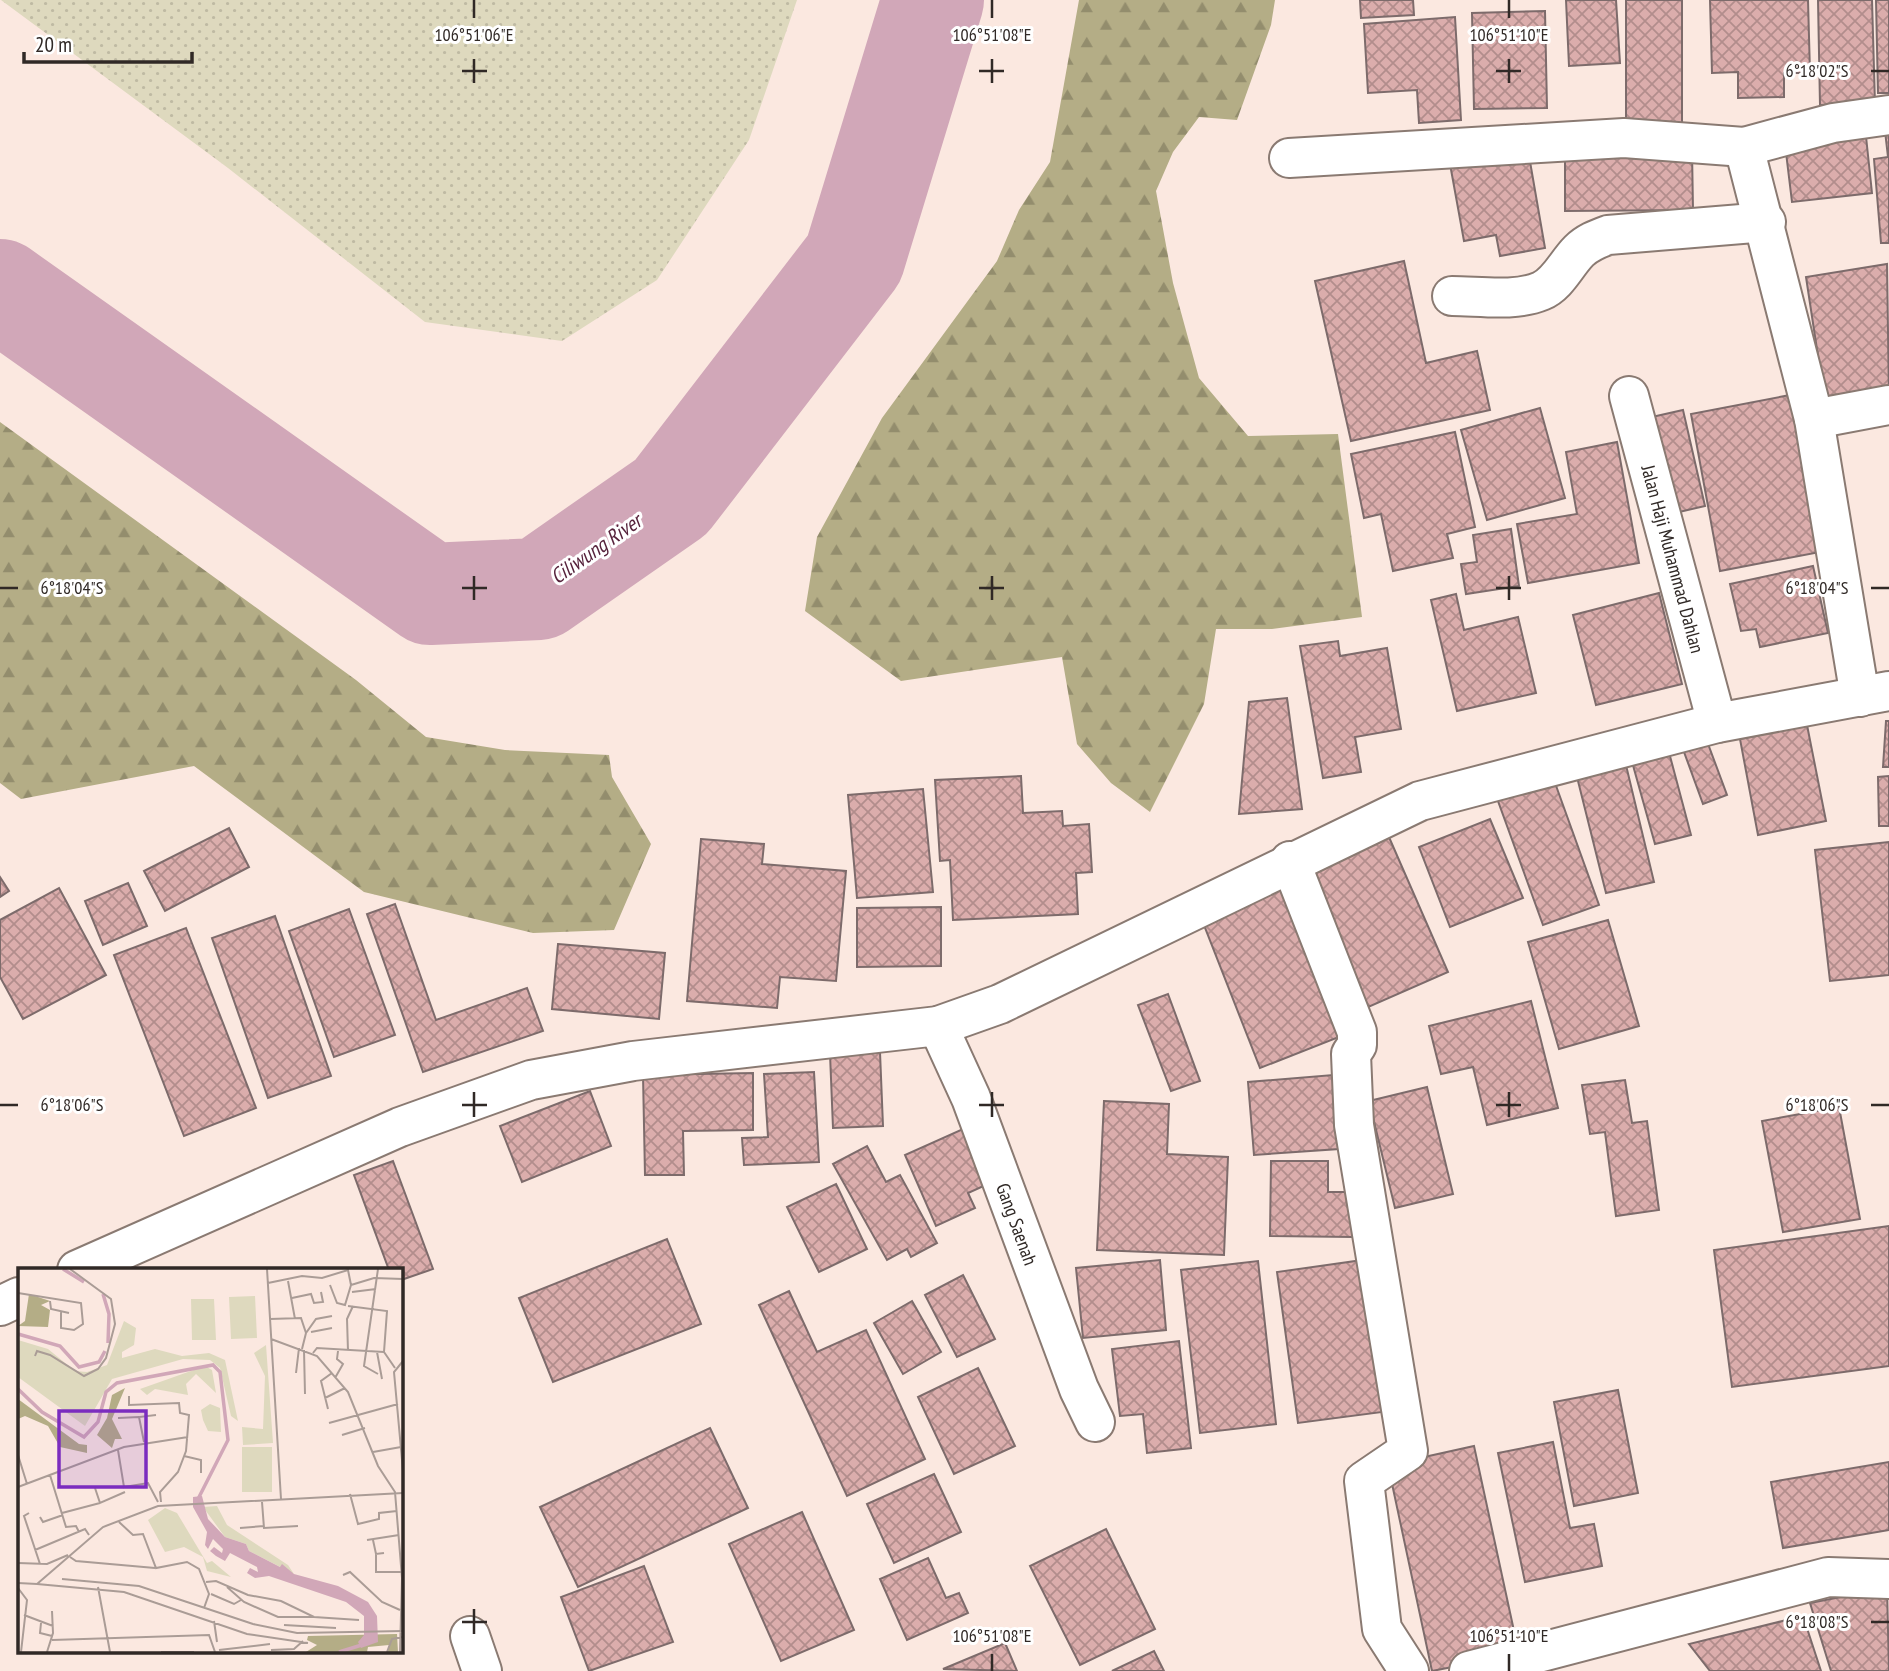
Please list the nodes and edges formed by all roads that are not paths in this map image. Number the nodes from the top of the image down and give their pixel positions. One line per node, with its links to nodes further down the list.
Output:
1 (1889, 115): 2 (street)
2 (1744, 147): 3 (street); 4 (street)
3 (1289, 158)
4 (1766, 222): 5 (street); 8 (street)
5 (1452, 296)
6 (1629, 396): 10 (street, Jalan Haji Muhammad Dahlan)
7 (1889, 405): 8 (street)
8 (1814, 419): 9 (street)
9 (1874, 694): 10 (street)
10 (1717, 723): 11 (street)
11 (1290, 861): 12 (street); 18 (street)
12 (938, 1026): 13 (street); 16 (street, Gang Saenah)
13 (82, 1268)
14 (18, 1297): 15 (street)
15 (0, 1306)
16 (1095, 1422)
17 (1889, 1579): 19 (street)
18 (1409, 1671)
19 (1469, 1671)

